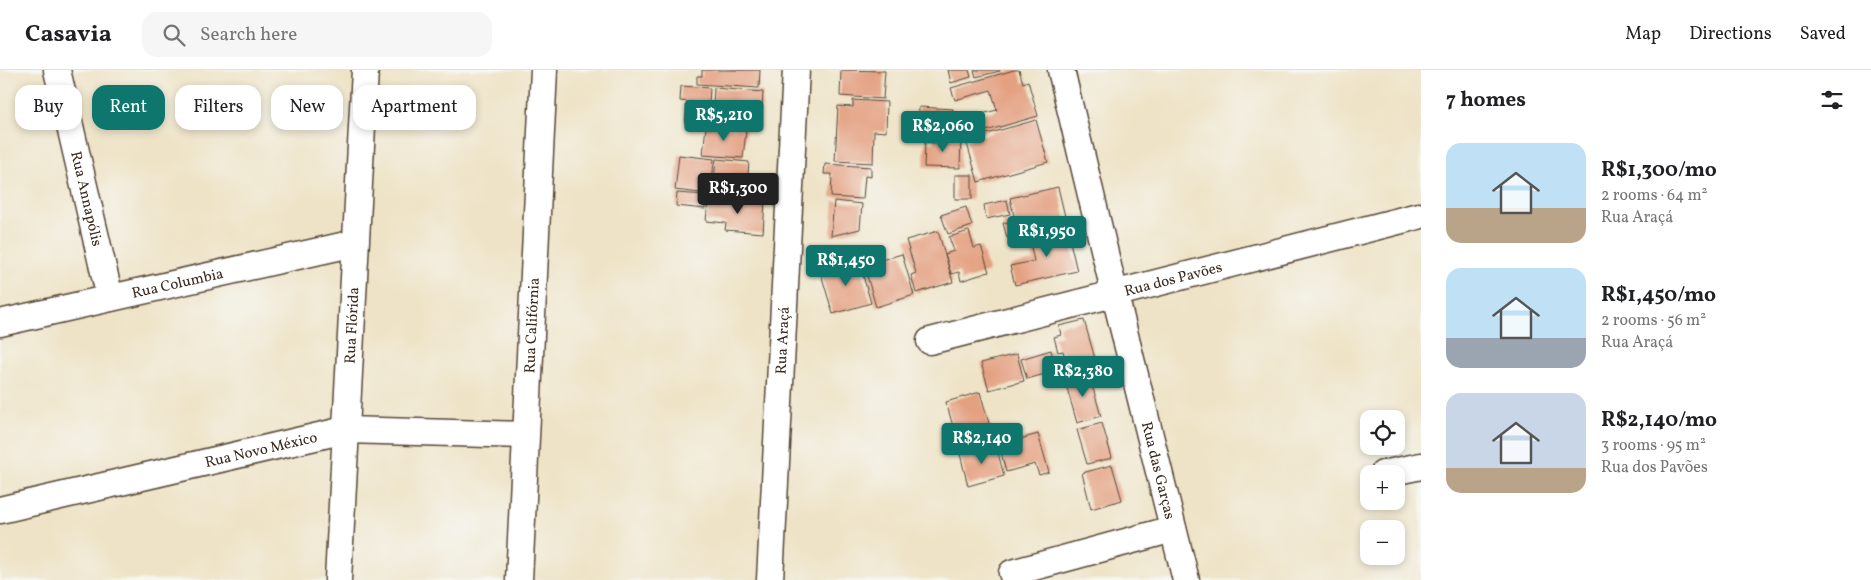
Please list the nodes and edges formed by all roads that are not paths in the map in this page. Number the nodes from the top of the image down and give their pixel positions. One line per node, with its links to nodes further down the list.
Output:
1 (57, 70): 9 (street, Rua Annapólis)
2 (365, 70): 7 (street, Rua Flórida)
3 (544, 70): 13 (street, Rua Califórnia)
4 (796, 70): 21 (street, Rua Araçá)
5 (1061, 70): 8 (street, Rua das Garças)
6 (1418, 216): 8 (street, Rua dos Pavões)
7 (356, 243): 9 (street, Rua Columbia); 12 (street, Rua Flórida)
8 (1115, 295): 11 (street, Rua dos Pavões); 17 (street, Rua das Garças)
9 (110, 298): 10 (street, Rua Columbia)
10 (0, 323)
11 (930, 341)
12 (345, 430): 13 (street, Rua Novo México); 16 (street, Rua Novo México); 19 (street, Rua Flórida)
13 (525, 435): 20 (street, Rua Califórnia)
14 (1421, 466): 15 (street)
15 (1405, 469)
16 (0, 510)
17 (1173, 529): 18 (street); 22 (street, Rua das Garças)
18 (1012, 573)
19 (338, 580)
20 (518, 580)
21 (770, 580)
22 (1186, 580)

